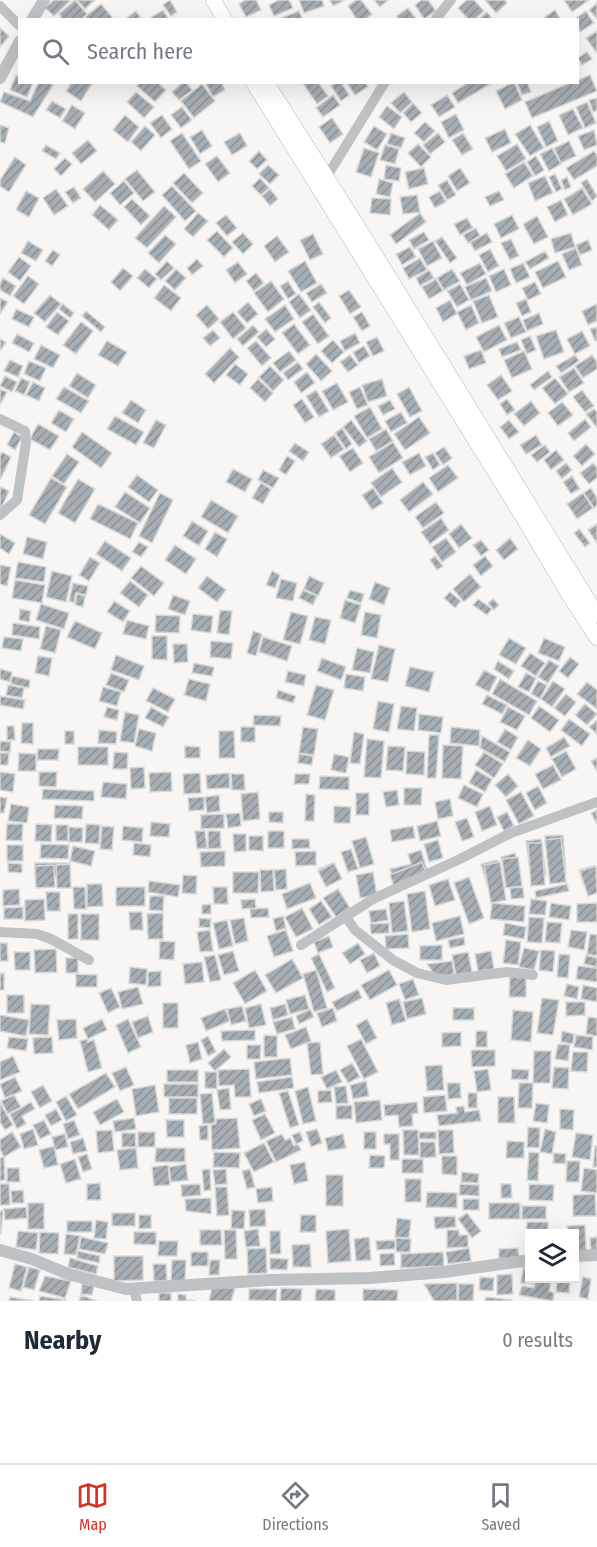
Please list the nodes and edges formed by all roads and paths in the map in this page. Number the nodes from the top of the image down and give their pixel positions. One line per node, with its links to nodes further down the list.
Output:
1 (44, 0): 6 (street)
2 (203, 0): 7 (main road)
3 (213, 0): 8 (main road)
4 (450, 0): 9 (street)
5 (0, 6): 10 (street)
6 (33, 18)
7 (214, 18)
8 (224, 18)
9 (436, 18)
10 (18, 24)
11 (18, 45): 12 (street)
12 (0, 78)
13 (254, 84): 20 (main road)
14 (267, 84): 16 (main road)
15 (384, 84): 16 (street)
16 (326, 178): 19 (main road)
17 (0, 419): 18 (street)
18 (0, 514)
19 (597, 615)
20 (597, 638)
21 (597, 802): 22 (street)
22 (346, 917): 24 (street); 26 (street)
23 (0, 932): 25 (street)
24 (302, 945)
25 (89, 960)
26 (533, 975)
27 (0, 1250): 31 (street)
28 (597, 1255): 29 (street)
29 (579, 1256)
30 (525, 1261): 31 (street)
31 (136, 1295)

